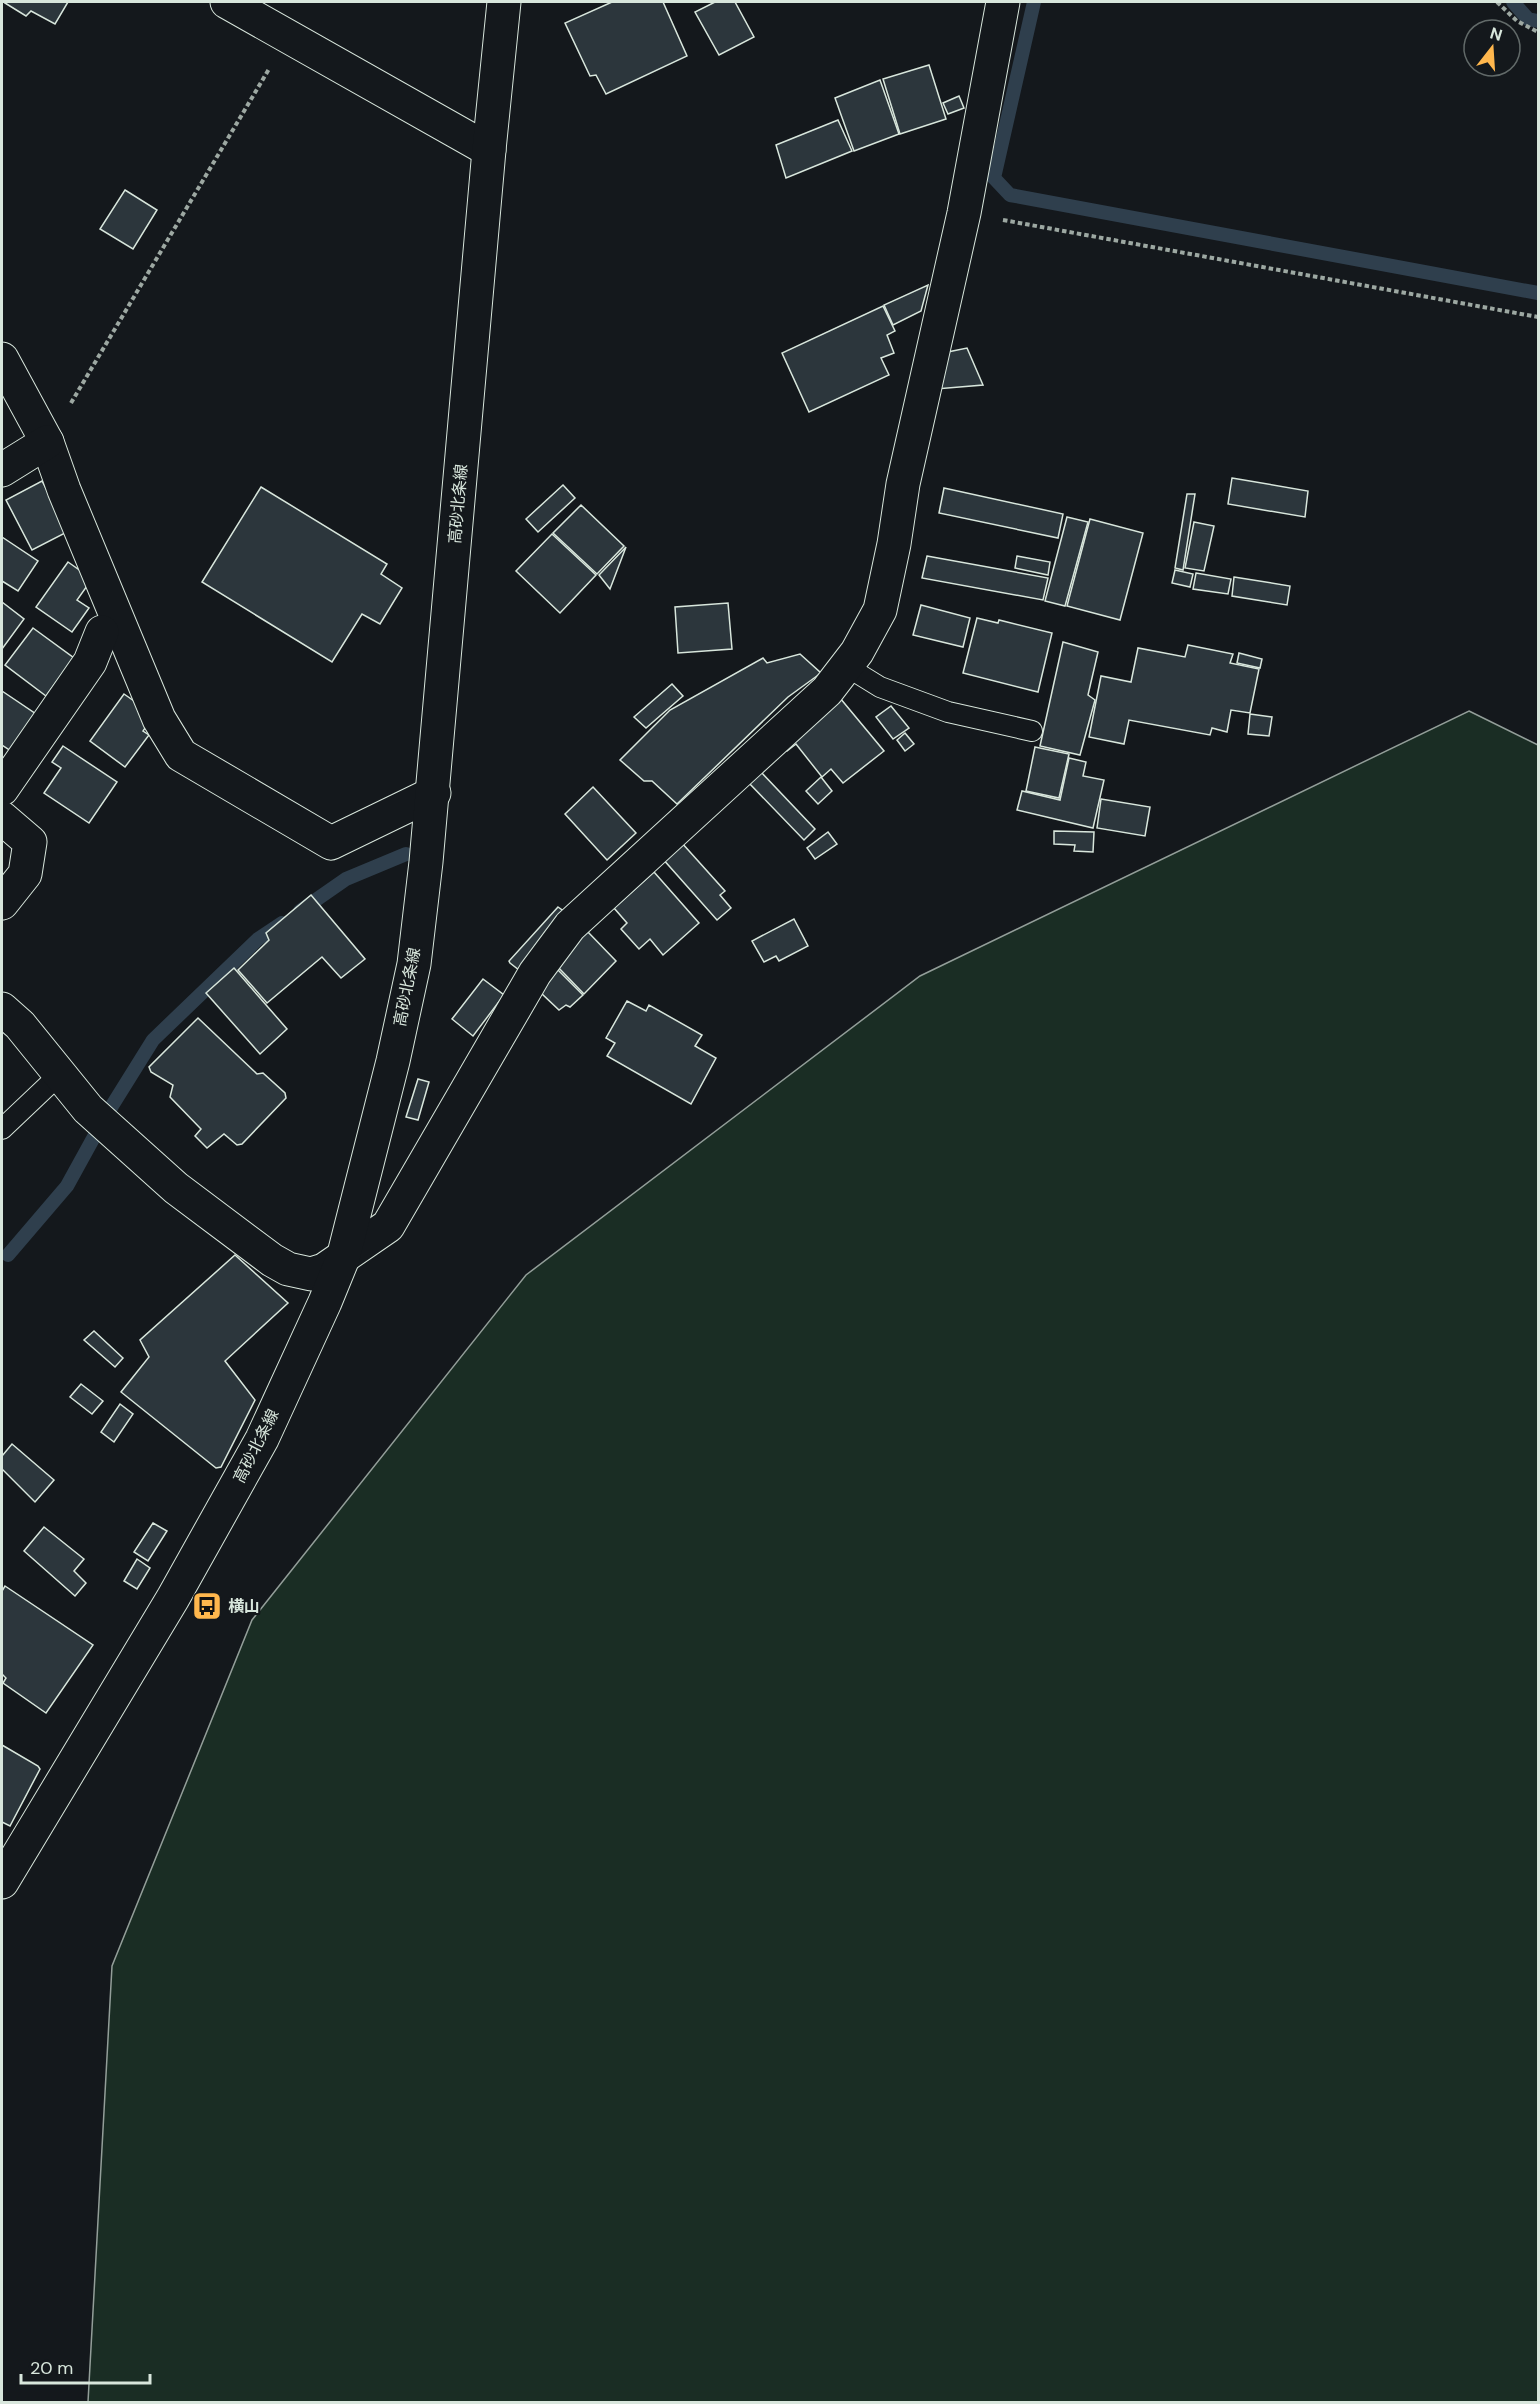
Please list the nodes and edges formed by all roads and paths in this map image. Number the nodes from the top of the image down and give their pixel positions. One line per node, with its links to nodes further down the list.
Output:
1 (227, 2): 6 (street)
2 (504, 2): 7 (street, 高砂北条線)
3 (1003, 2): 8 (street)
4 (1497, 2): 5 (path)
5 (1539, 32)
6 (289, 37): 7 (street); 11 (path)
7 (489, 150): 17 (street, 高砂北条線)
8 (964, 213): 9 (path); 14 (street)
9 (1539, 317)
10 (2, 359): 11 (street)
11 (47, 442): 12 (street); 17 (street)
12 (2, 470)
13 (102, 632): 16 (street)
14 (846, 666): 15 (lane); 23 (street)
15 (1032, 731)
16 (2, 789)
17 (434, 793): 23 (street, 高砂北条線)
18 (2, 818): 19 (street)
19 (2, 903)
20 (2, 1009): 21 (street)
21 (60, 1074): 22 (lane); 23 (street)
22 (2, 1130)
23 (343, 1257): 24 (street, 高砂北条線)
24 (2, 1882)

